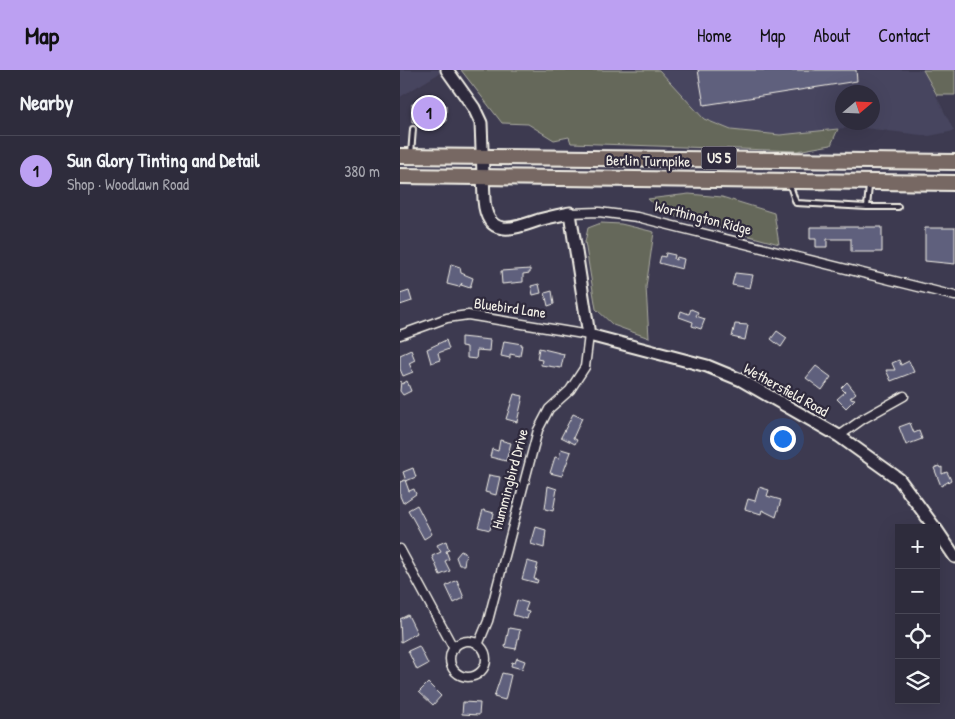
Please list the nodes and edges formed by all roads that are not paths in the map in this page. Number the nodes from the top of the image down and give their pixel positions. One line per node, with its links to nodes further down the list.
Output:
1 (447, 70): 4 (street, Worthington Ridge)
2 (413, 129): 3 (lane)
3 (406, 156): 4 (highway, Berlin Turnpike / US 5)
4 (484, 156): 5 (highway, Berlin Turnpike / US 5); 7 (street, Worthington Ridge)
5 (955, 162)
6 (400, 176): 7 (highway, Berlin Turnpike / US 5)
7 (484, 176): 8 (highway, Berlin Turnpike / US 5); 13 (street, Worthington Ridge)
8 (788, 180): 9 (highway, Berlin Turnpike / US 5); 11 (lane)
9 (869, 181): 10 (highway, Berlin Turnpike / US 5); 11 (lane)
10 (955, 183)
11 (867, 207): 12 (lane)
12 (898, 207)
13 (570, 213): 14 (street, Worthington Ridge); 15 (street, Hummingbird Drive)
14 (955, 296)
15 (589, 334): 16 (street, Bluebird Lane); 18 (street, Wethersfield Road); 23 (street, Hummingbird Drive)
16 (400, 335)
17 (904, 396): 18 (street)
18 (839, 436): 19 (street, Wethersfield Road)
19 (932, 524)
20 (940, 535): 22 (street, Wethersfield Road)
21 (400, 549): 24 (street)
22 (955, 557)
23 (478, 645): 24 (street); 24 (street)
24 (454, 649)

